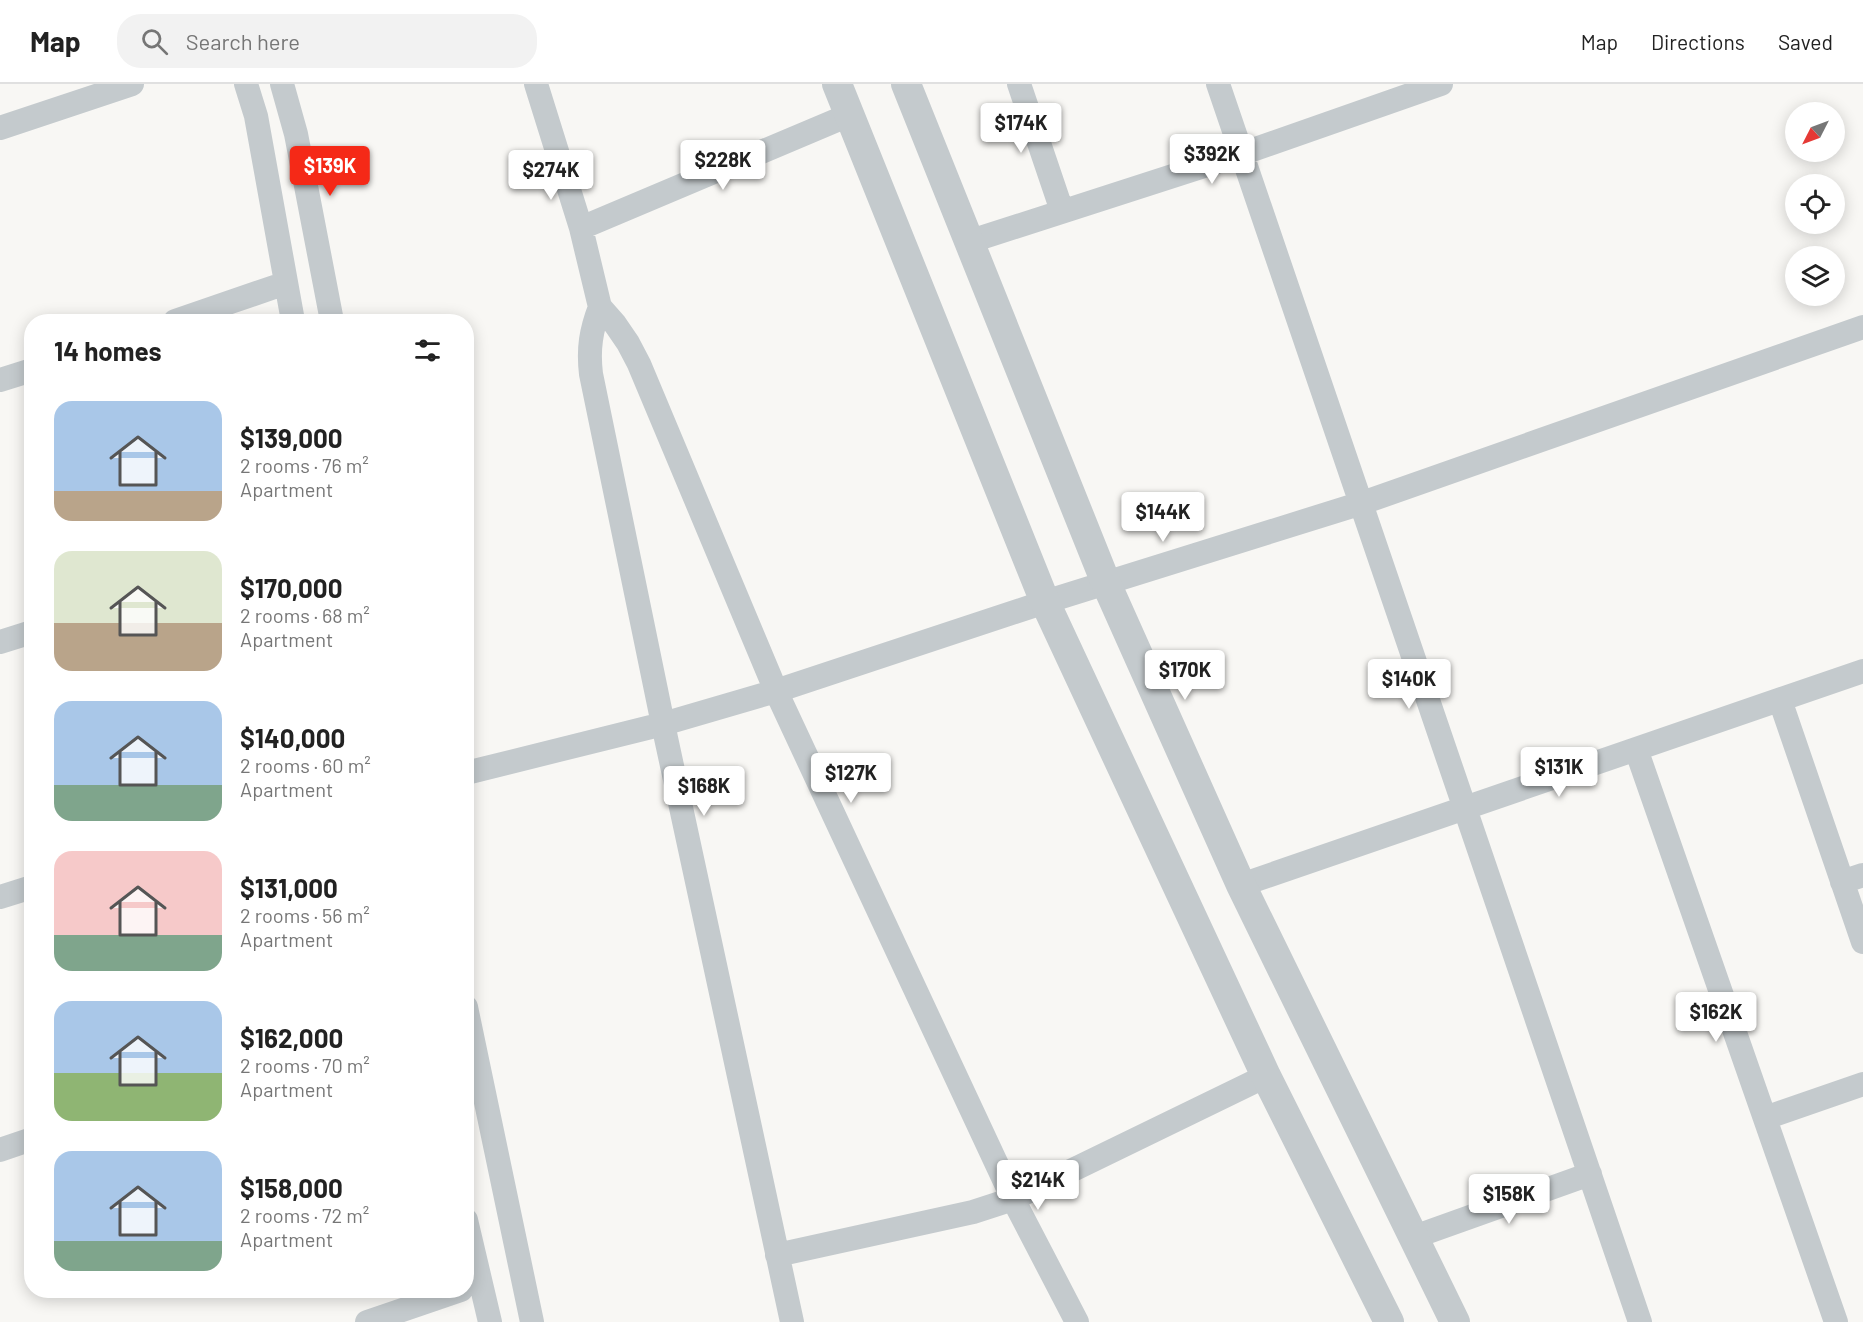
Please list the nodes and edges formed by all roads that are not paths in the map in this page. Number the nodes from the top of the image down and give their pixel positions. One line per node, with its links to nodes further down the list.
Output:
1 (132, 84): 11 (street)
2 (246, 84): 16 (street)
3 (282, 84): 20 (street)
4 (536, 84): 14 (street)
5 (837, 84): 10 (street)
6 (906, 84): 15 (street)
7 (1019, 84): 13 (street)
8 (1218, 84): 12 (street)
9 (1429, 86): 12 (street)
10 (849, 115): 14 (street); 26 (street)
11 (0, 128)
12 (1241, 154): 13 (street); 24 (street)
13 (1062, 211): 15 (street)
14 (581, 228): 17 (street)
15 (968, 242): 25 (street)
16 (286, 284): 18 (street); 19 (street)
17 (600, 308): 30 (street); 32 (street)
18 (196, 314)
19 (292, 314)
20 (331, 314)
21 (1863, 327): 24 (street)
22 (24, 372): 23 (street)
23 (0, 380)
24 (1362, 503): 25 (street); 35 (street)
25 (1106, 583): 26 (street); 37 (street)
26 (1045, 602): 30 (street); 42 (street)
27 (24, 634): 28 (street)
28 (0, 642)
29 (1863, 671): 31 (street)
30 (776, 691): 32 (street); 48 (street)
31 (1780, 700): 33 (street); 36 (street)
32 (663, 724): 34 (street); 50 (street)
33 (1636, 749): 35 (street); 44 (street)
34 (474, 771)
35 (1464, 808): 37 (street); 47 (street)
36 (1853, 879): 40 (street)
37 (1241, 885): 49 (street)
38 (24, 889): 39 (street)
39 (0, 897)
40 (1863, 942)
41 (474, 1046): 55 (street)
42 (1266, 1077): 48 (street); 58 (street)
43 (1863, 1084): 44 (street)
44 (1765, 1118): 61 (street)
45 (24, 1142): 46 (street)
46 (0, 1150)
47 (1590, 1174): 49 (street); 60 (street)
48 (1013, 1199): 50 (street); 57 (street)
49 (1414, 1237): 59 (street)
50 (777, 1255): 56 (street)
51 (474, 1295): 54 (street)
52 (437, 1298): 53 (street)
53 (367, 1322)
54 (490, 1322)
55 (531, 1322)
56 (792, 1322)
57 (1077, 1322)
58 (1389, 1322)
59 (1455, 1322)
60 (1640, 1322)
61 (1836, 1322)

